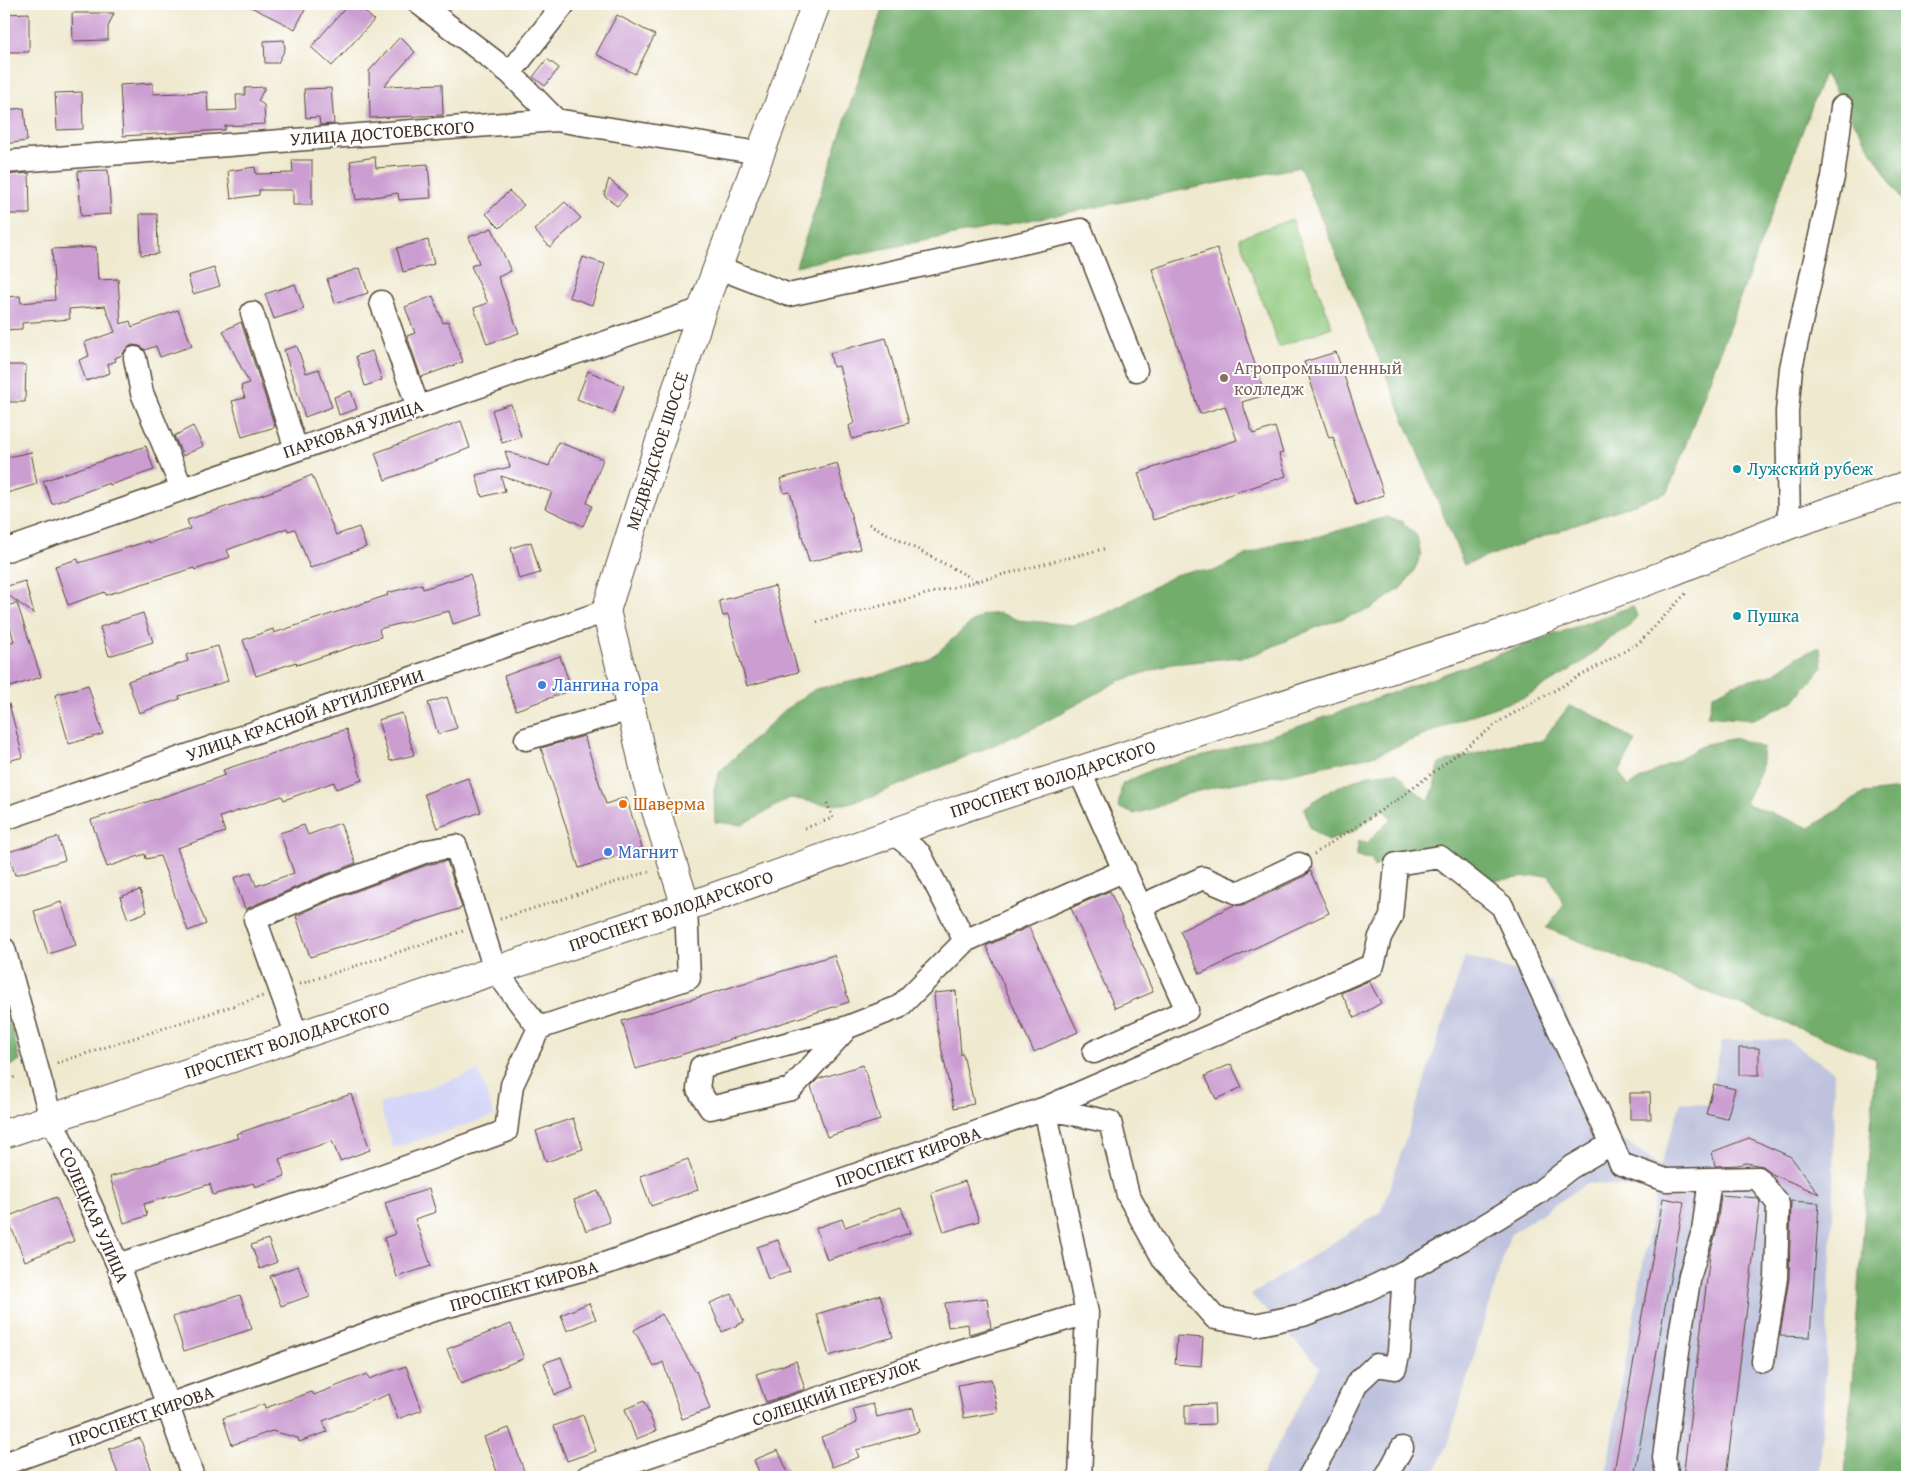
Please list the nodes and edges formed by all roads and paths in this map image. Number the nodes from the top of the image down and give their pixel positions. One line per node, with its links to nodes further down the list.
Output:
1 (420, 4): 4 (street)
2 (564, 4): 4 (street)
3 (816, 4): 7 (main road, МЕДВЕДСКОЕ ШОССЕ)
4 (510, 73): 6 (street)
5 (1842, 107): 20 (street)
6 (556, 120): 7 (street, УЛИЦА ДОСТОЕВСКОГО); 8 (street, УЛИЦА ДОСТОЕВСКОГО)
7 (759, 153): 9 (main road, МЕДВЕДСКОЕ ШОССЕ)
8 (4, 162)
9 (717, 267): 11 (main road, МЕДВЕДСКОЕ ШОССЕ); 14 (street)
10 (381, 302): 15 (street)
11 (702, 309): 15 (street, ПАРКОВАЯ УЛИЦА); 25 (main road, МЕДВЕДСКОЕ ШОССЕ)
12 (252, 313): 16 (street)
13 (135, 358): 18 (street)
14 (1136, 370)
15 (418, 407): 16 (street, ПАРКОВАЯ УЛИЦА)
16 (296, 449): 18 (street, ПАРКОВАЯ УЛИЦА)
17 (1907, 485): 20 (main road, ПРОСПЕКТ ВОЛОДАРСКОГО)
18 (182, 489): 22 (street, ПАРКОВАЯ УЛИЦА)
19 (869, 524): 23 (path)
20 (1789, 525): 29 (main road, ПРОСПЕКТ ВОЛОДАРСКОГО)
21 (1107, 548): 23 (path)
22 (4, 551)
23 (978, 581): 26 (path)
24 (1690, 590): 34 (path)
25 (606, 611): 27 (main road); 31 (street, УЛИЦА КРАСНОЙ АРТИЛЛЕРИИ)
26 (817, 622)
27 (632, 709): 28 (street); 38 (main road)
28 (526, 739)
29 (1079, 770): 33 (main road, ПРОСПЕКТ ВОЛОДАРСКОГО); 35 (street)
30 (827, 803): 32 (path)
31 (4, 819)
32 (805, 828)
33 (892, 832): 38 (main road, ПРОСПЕКТ ВОЛОДАРСКОГО); 40 (street)
34 (1299, 864): 37 (street)
35 (1125, 870): 37 (street); 40 (street)
36 (652, 871): 39 (path)
37 (1141, 906): 47 (street)
38 (686, 907): 42 (main road, ПРОСПЕКТ ВОЛОДАРСКОГО); 45 (street)
39 (481, 925): 42 (street); 43 (path); 43 (street)
40 (965, 941): 44 (street)
41 (4, 949): 48 (street, СОЛЕЦКАЯ УЛИЦА)
42 (495, 970): 45 (street); 46 (main road, ПРОСПЕКТ ВОЛОДАРСКОГО)
43 (280, 990): 46 (street); 48 (path)
44 (848, 1027): 44 (street)
45 (539, 1028): 55 (street)
46 (297, 1036): 51 (main road, ПРОСПЕКТ ВОЛОДАРСКОГО)
47 (1094, 1052)
48 (37, 1070): 49 (path); 51 (street, СОЛЕЦКАЯ УЛИЦА)
49 (4, 1081)
50 (1045, 1108): 53 (street, ПРОСПЕКТ КИРОВА); 56 (street); 57 (street); 59 (street, ПРОСПЕКТ КИРОВА)
51 (51, 1118): 52 (main road, ПРОСПЕКТ ВОЛОДАРСКОГО); 55 (street, СОЛЕЦКАЯ УЛИЦА)
52 (4, 1134)
53 (1611, 1144): 54 (street); 56 (street)
54 (1710, 1179): 58 (street); 67 (street)
55 (118, 1265): 59 (street, СОЛЕЦКАЯ УЛИЦА)
56 (1404, 1272): 65 (street)
57 (1088, 1313): 63 (street, СОЛЕЦКИЙ ПЕРЕУЛОК); 64 (street)
58 (1763, 1361)
59 (168, 1406): 61 (street, ПРОСПЕКТ КИРОВА); 62 (street, СОЛЕЦКАЯ УЛИЦА)
60 (1402, 1448): 66 (street)
61 (4, 1464)
62 (193, 1477)
63 (586, 1477)
64 (1080, 1477)
65 (1309, 1477)
66 (1386, 1477)
67 (1668, 1477)

